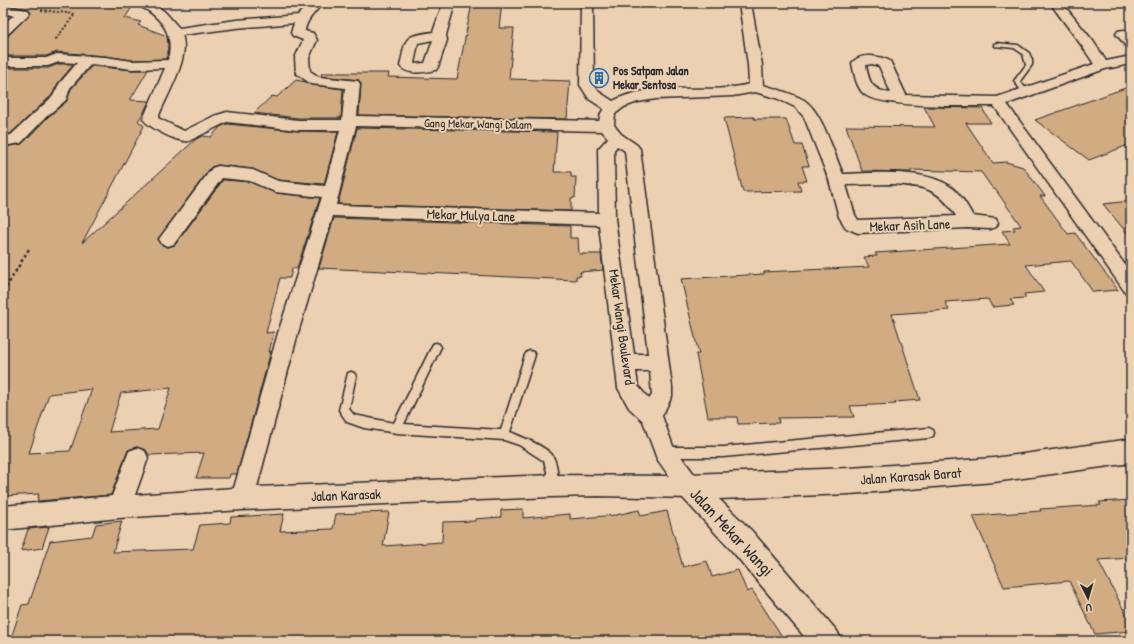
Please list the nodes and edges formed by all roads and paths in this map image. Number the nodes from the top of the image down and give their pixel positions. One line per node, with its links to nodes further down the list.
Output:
1 (316, 3): 9 (street)
2 (449, 3): 12 (street)
3 (587, 3): 24 (street)
4 (745, 3): 20 (street)
5 (1056, 3): 19 (street)
6 (150, 4): 11 (street)
7 (3, 10): 8 (street)
8 (24, 14): 10 (street); 14 (path)
9 (302, 19): 11 (street); 25 (street)
10 (3, 31)
11 (175, 32): 18 (street)
12 (439, 35)
13 (996, 46): 21 (lane)
14 (57, 58): 15 (street); 17 (street)
15 (87, 60): 18 (street); 27 (street)
16 (1131, 60): 19 (street)
17 (3, 62)
18 (174, 64): 25 (street, Gang Mekar Wangi Dalam)
19 (1102, 66): 21 (street)
20 (756, 87): 24 (street); 28 (street, Mekar Asih Lane)
21 (1026, 93): 23 (street)
22 (900, 99): 23 (street)
23 (998, 102): 35 (street)
24 (612, 107): 26 (street, Mekar Wangi Boulevard)
25 (349, 123): 26 (street, Gang Mekar Wangi Dalam); 29 (street)
26 (611, 132): 30 (street, Mekar Wangi Boulevard); 40 (street)
27 (3, 141)
28 (836, 180): 31 (street, Mekar Asih Lane); 31 (street, Mekar Asih Lane)
29 (333, 202): 30 (street, Mekar Mulya Lane); 33 (street, Mekar Mulya Lane); 51 (street)
30 (607, 219): 39 (street, Mekar Wangi Boulevard)
31 (968, 222): 32 (street, Mekar Asih Lane)
32 (990, 223)
33 (168, 239)
34 (30, 247): 36 (path)
35 (1131, 287)
36 (3, 293)
37 (436, 347): 43 (lane)
38 (530, 355): 45 (lane)
39 (625, 362): 40 (street); 42 (street, Mekar Wangi Boulevard)
40 (659, 363): 42 (street)
41 (351, 376): 43 (lane)
42 (651, 415): 47 (street, Jalan Mekar Wangi)
43 (397, 428): 45 (lane)
44 (929, 433): 47 (lane)
45 (504, 435): 49 (lane)
46 (1131, 451): 50 (street, Jalan Karasak Barat)
47 (665, 452): 50 (street, Jalan Mekar Wangi)
48 (137, 458): 52 (street)
49 (551, 486): 50 (street, Jalan Karasak); 51 (street, Jalan Karasak)
50 (690, 487): 54 (street, Jalan Mekar Wangi)
51 (242, 499): 52 (street, Jalan Karasak)
52 (120, 507): 53 (street, Jalan Karasak)
53 (10, 518)
54 (827, 641)

